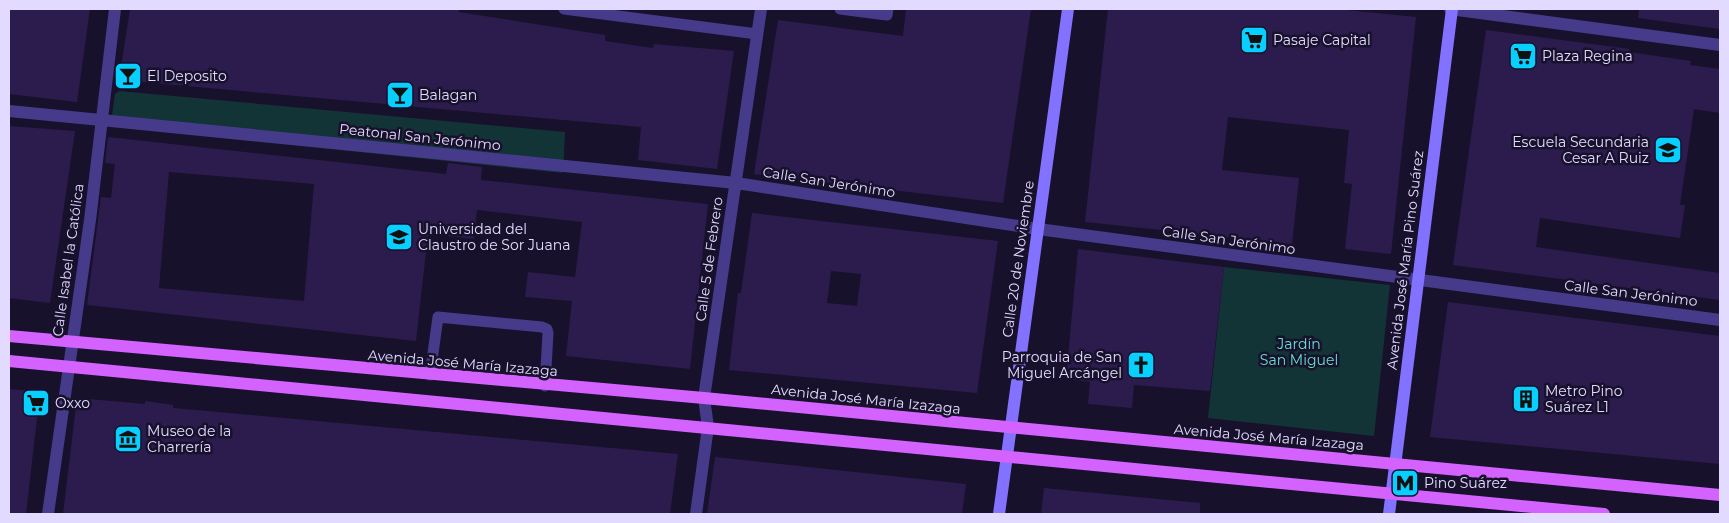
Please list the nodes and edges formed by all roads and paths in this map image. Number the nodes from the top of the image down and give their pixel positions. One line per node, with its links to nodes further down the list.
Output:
1 (115, 9): 11 (street, Calle Isabel la Católica)
2 (564, 9): 8 (lane)
3 (761, 9): 8 (street, Calle 5 de Febrero)
4 (840, 9): 5 (lane)
5 (888, 9)
6 (1068, 9): 13 (main road, Calle 20 de Noviembre)
7 (1452, 9): 9 (street); 14 (main road, Avenida José María Pino Suárez)
8 (758, 34): 12 (street, Calle 5 de Febrero)
9 (1720, 45)
10 (9, 111): 11 (street)
11 (101, 120): 12 (street, Peatonal San Jerónimo); 17 (street, Calle Isabel la Católica)
12 (736, 183): 13 (street, Calle San Jerónimo); 22 (street, Calle 5 de Febrero)
13 (1038, 229): 14 (street, Calle San Jerónimo); 24 (main road, Calle 20 de Noviembre)
14 (1417, 281): 15 (street, Calle San Jerónimo); 26 (main road, Avenida José María Pino Suárez)
15 (1720, 320)
16 (9, 336): 17 (main road, Avenida José María Izazaga)
17 (72, 342): 19 (street, Calle Isabel la Católica); 20 (main road, Avenida José María Izazaga)
18 (9, 361): 19 (main road)
19 (68, 367): 23 (main road); 29 (street, Calle Isabel la Católica)
20 (430, 375): 21 (main road, Avenida José María Izazaga); 21 (lane)
21 (545, 386): 22 (main road, Avenida José María Izazaga)
22 (704, 398): 23 (street, Calle 5 de Febrero); 24 (main road, Avenida José María Izazaga)
23 (708, 427): 25 (main road); 30 (street, Calle 5 de Febrero)
24 (1010, 428): 25 (main road, Calle 20 de Noviembre); 26 (main road, Avenida José María Izazaga)
25 (1006, 456): 27 (main road); 31 (main road, Calle 20 de Noviembre)
26 (1395, 464): 27 (main road, Avenida José María Pino Suárez); 28 (main road, Avenida José María Izazaga)
27 (1392, 493): 32 (main road, Avenida José María Pino Suárez); 33 (main road)
28 (1720, 495)
29 (48, 514)
30 (696, 514)
31 (999, 514)
32 (1389, 514)
33 (1604, 514)

